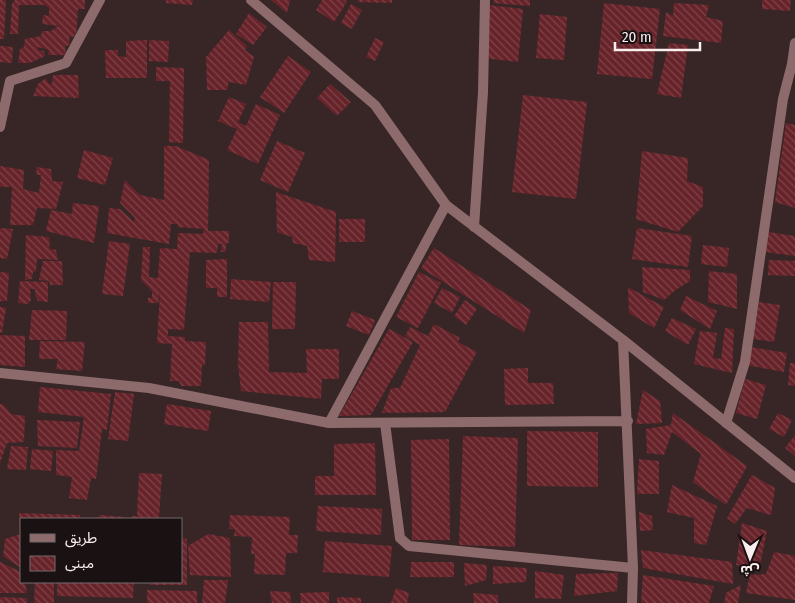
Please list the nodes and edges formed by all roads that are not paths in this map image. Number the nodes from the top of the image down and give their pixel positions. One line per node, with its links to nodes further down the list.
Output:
1 (100, 0): 5 (street)
2 (251, 0): 7 (street)
3 (485, 0): 8 (street)
4 (795, 43): 14 (street)
5 (5, 80): 6 (street)
6 (0, 128)
7 (446, 205): 8 (street); 12 (street)
8 (474, 226): 9 (street)
9 (623, 340): 11 (street); 14 (street)
10 (0, 373): 12 (street)
11 (628, 421): 13 (street); 16 (street)
12 (329, 423): 13 (street)
13 (385, 423): 16 (street)
14 (726, 423): 15 (street)
15 (795, 478)
16 (633, 568): 17 (street)
17 (632, 603)

